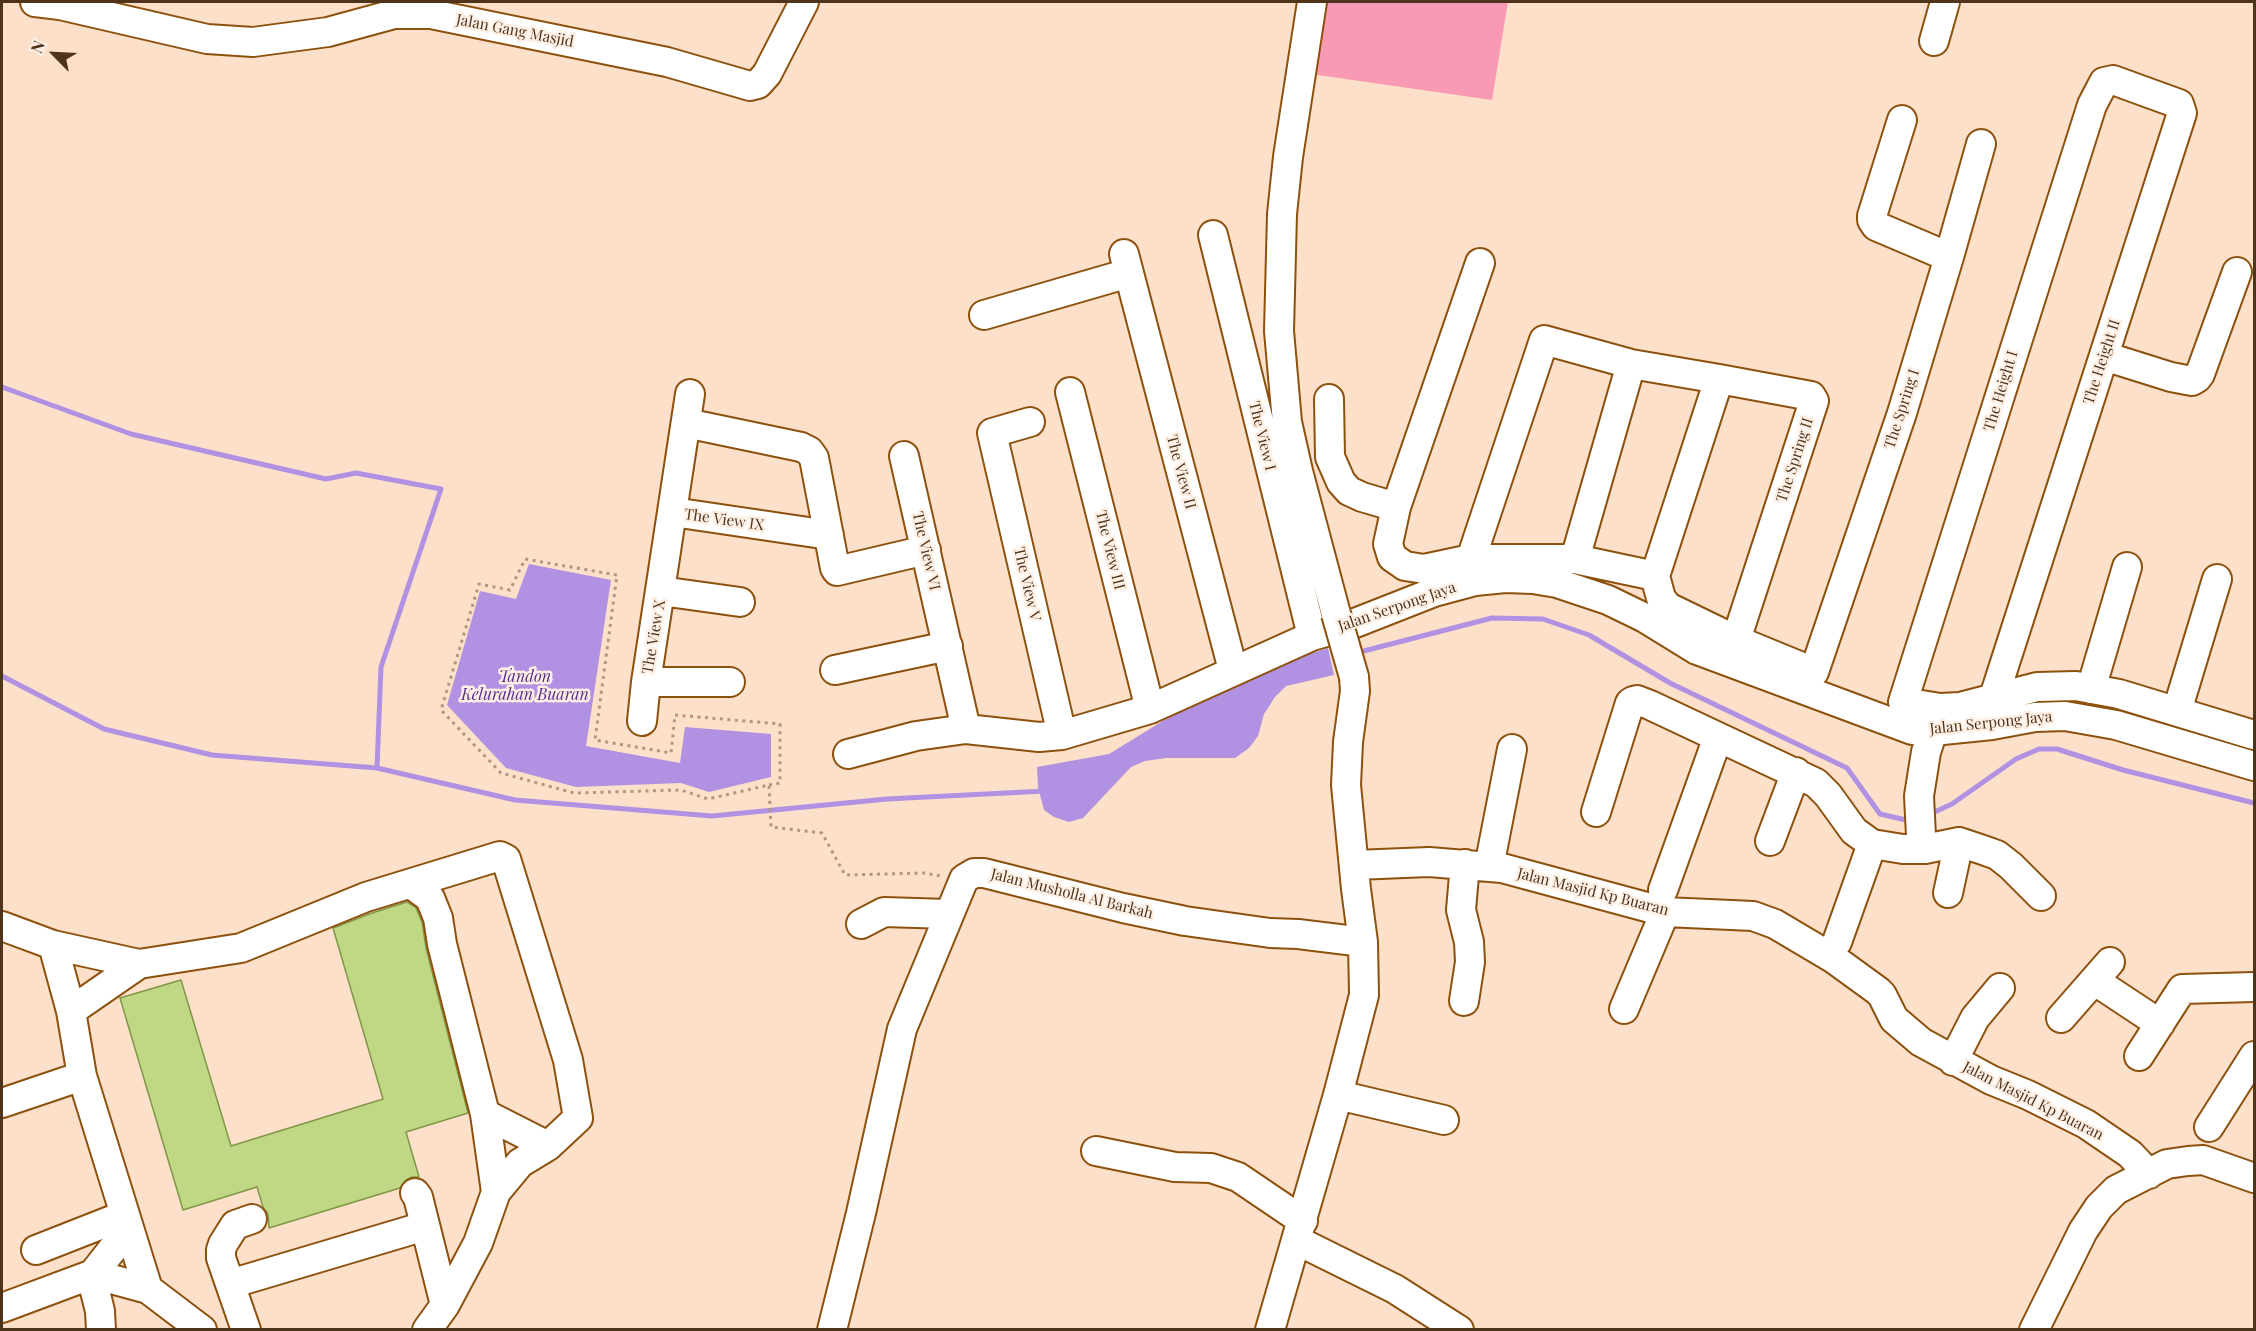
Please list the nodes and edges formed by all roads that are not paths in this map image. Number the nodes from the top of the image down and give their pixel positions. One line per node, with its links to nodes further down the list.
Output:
1 (35, 2): 2 (street, Jalan Gang Masjid)
2 (804, 2)
3 (1312, 2): 64 (street, bridge)
4 (1945, 2): 5 (street)
5 (1934, 41)
6 (2104, 82): 14 (street, The Height II); 44 (street, The Height I)
7 (1902, 120): 10 (street)
8 (1981, 144): 10 (street, The Spring I)
9 (1212, 236): 36 (street, The View I)
10 (1949, 257): 37 (street, The Spring I)
11 (1480, 262): 23 (street)
12 (2237, 272): 14 (street)
13 (984, 315): 40 (street, The View II)
14 (2104, 356): 44 (street, The Height II)
15 (1630, 364): 16 (street); 27 (street); 28 (street)
16 (1719, 379): 31 (street); 37 (street, The Spring II)
17 (1070, 392): 46 (street, The View III)
18 (690, 394): 21 (street, The View IX)
19 (1329, 399): 23 (street)
20 (1030, 422): 52 (street, The View V)
21 (686, 423): 24 (street, The View IX); 25 (street)
22 (904, 456): 26 (street, The View VI)
23 (1396, 507): 27 (street)
24 (673, 512): 25 (street, The View IX); 33 (street, The View X)
25 (829, 535): 26 (street)
26 (926, 550): 38 (street, The View VI)
27 (1471, 559): 28 (street)
28 (1575, 559): 30 (street)
29 (2127, 567): 43 (street)
30 (1618, 568): 31 (street); 34 (street)
31 (1655, 576): 37 (street)
32 (2217, 579): 47 (street)
33 (661, 591): 35 (street, The View X); 41 (street, The View X)
34 (1608, 600): 36 (street, Jalan Serpong Jaya); 51 (street, Jalan Serpong Jaya)
35 (740, 602)
36 (1312, 636): 40 (street, Jalan Serpong Jaya)
37 (1736, 640)
38 (948, 646): 39 (street); 49 (street, The View VI)
39 (835, 670)
40 (1233, 670): 46 (street, Jalan Serpong Jaya)
41 (646, 682): 42 (street, The View X); 48 (street, The View X)
42 (730, 682)
43 (2091, 689): 44 (street); 45 (street)
44 (1994, 697)
45 (2137, 699): 47 (street); 50 (street)
46 (1150, 709): 52 (street, Jalan Serpong Jaya)
47 (2176, 711): 53 (street)
48 (642, 721)
49 (966, 729): 52 (street, Jalan Serpong Jaya); 56 (street, Jalan Serpong Jaya)
50 (2127, 729): 51 (street, Jalan Serpong Jaya); 57 (street, Jalan Serpong Jaya)
51 (1934, 731): 61 (street)
52 (1062, 735)
53 (2254, 735)
54 (1718, 737): 58 (street); 59 (street); 69 (street)
55 (1512, 749): 65 (street)
56 (848, 754)
57 (2254, 766)
58 (1796, 772): 60 (street); 63 (street)
59 (1596, 812)
60 (1770, 841)
61 (1923, 842): 62 (street); 63 (street)
62 (1959, 842): 67 (street); 68 (street)
63 (1872, 844): 74 (street)
64 (1355, 865): 65 (street, Jalan Masjid Kp Buaran); 73 (street)
65 (1477, 866): 69 (street, Jalan Masjid Kp Buaran); 79 (street)
66 (411, 884): 76 (street); 90 (street); 93 (street)
67 (1948, 893)
68 (2041, 896)
69 (1664, 901): 80 (street); 85 (street, Jalan Masjid Kp Buaran)
70 (948, 914): 71 (street); 73 (street, Jalan Musholla Al Barkah); 113 (street)
71 (861, 924)
72 (2, 926): 75 (street)
73 (1364, 942): 88 (street)
74 (1837, 942)
75 (53, 945): 76 (street); 81 (street)
76 (139, 964): 81 (street)
77 (2254, 987): 83 (street)
78 (2000, 988): 85 (street)
79 (1464, 1001)
80 (1624, 1009)
81 (71, 1011): 87 (street)
82 (2061, 1018): 83 (street)
83 (2160, 1024): 84 (street)
84 (2139, 1056)
85 (1953, 1060): 95 (street, Jalan Masjid Kp Buaran)
86 (2252, 1064): 92 (street)
87 (82, 1076): 89 (street); 100 (street)
88 (1338, 1095): 91 (street); 102 (street)
89 (2, 1103)
90 (485, 1114): 93 (street); 97 (street)
91 (1444, 1120)
92 (2209, 1127)
93 (548, 1146): 97 (street)
94 (1096, 1151): 102 (street)
95 (2149, 1174): 96 (street); 116 (street)
96 (2254, 1178)
97 (496, 1192): 107 (street)
98 (415, 1193): 101 (street)
99 (252, 1219): 105 (street)
100 (127, 1221): 103 (street); 104 (street); 106 (street)
101 (425, 1226): 105 (street); 107 (street)
102 (1300, 1231): 114 (street); 115 (street)
103 (36, 1250)
104 (92, 1275): 106 (street); 108 (street); 109 (street)
105 (230, 1284): 111 (street)
106 (148, 1289): 110 (street)
107 (445, 1305): 112 (street)
108 (2, 1308)
109 (101, 1329)
110 (202, 1329)
111 (246, 1329)
112 (427, 1329)
113 (832, 1329)
114 (1270, 1329)
115 (1459, 1329)
116 (2034, 1329)

